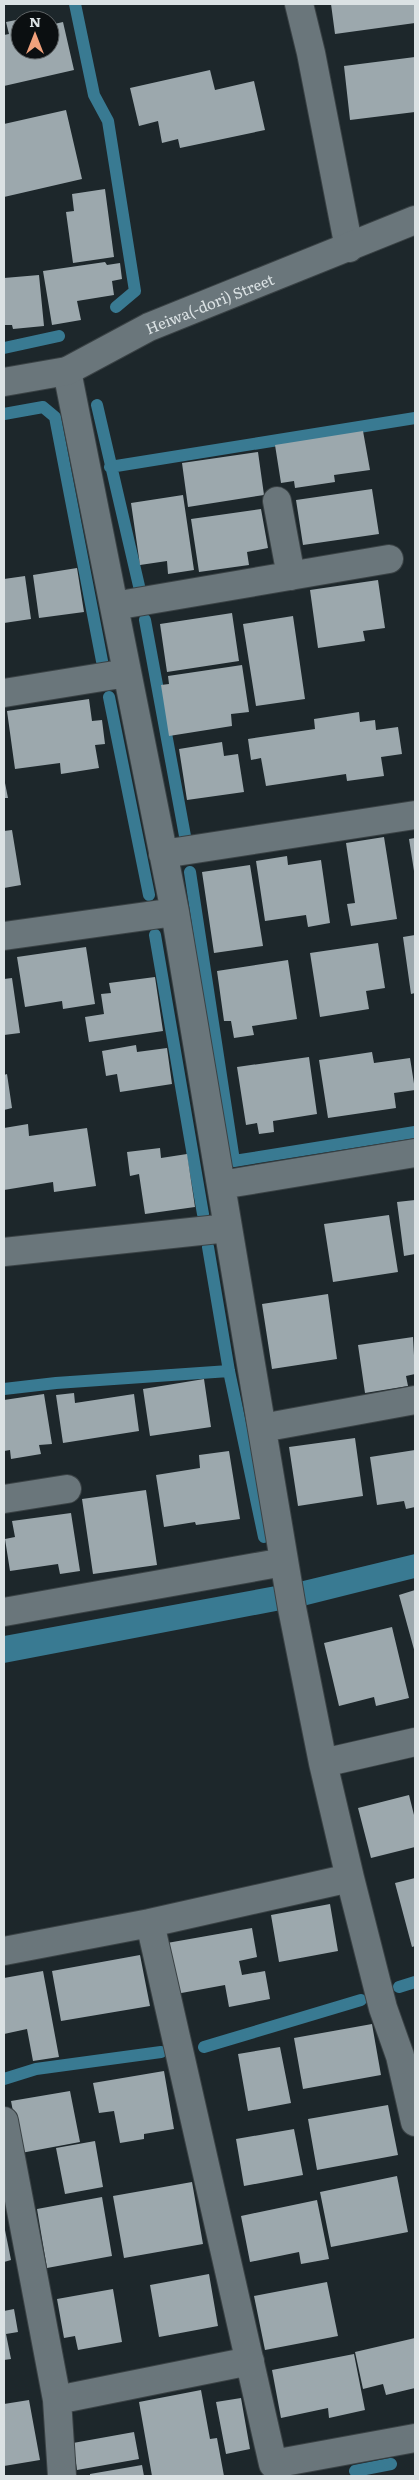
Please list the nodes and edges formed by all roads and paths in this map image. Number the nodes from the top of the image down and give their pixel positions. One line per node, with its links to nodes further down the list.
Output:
1 (299, 4): 3 (street)
2 (415, 220): 3 (street, Heiwa(-dori) Street)
3 (349, 248): 4 (street, Heiwa(-dori) Street)
4 (67, 371): 5 (street, Heiwa(-dori) Street); 9 (street)
5 (4, 382)
6 (277, 502): 8 (street)
7 (389, 559): 8 (street)
8 (291, 576): 9 (street)
9 (114, 606): 10 (street)
10 (127, 673): 11 (street); 13 (street)
11 (4, 693)
12 (415, 815): 13 (street)
13 (163, 854): 14 (street)
14 (175, 912): 15 (street); 17 (street)
15 (4, 936)
16 (415, 1153): 17 (street)
17 (221, 1185): 18 (street)
18 (228, 1228): 19 (street); 21 (street)
19 (4, 1252)
20 (415, 1400): 21 (street)
21 (262, 1428): 24 (street)
22 (67, 1489): 23 (street)
23 (4, 1499)
24 (286, 1570): 25 (street); 27 (street)
25 (4, 1612)
26 (415, 1742): 27 (street)
27 (323, 1763): 28 (street)
28 (350, 1878): 29 (street); 31 (street)
29 (150, 1922): 30 (street); 34 (street)
30 (4, 1952)
31 (408, 2054): 33 (street)
32 (4, 2121): 35 (street)
33 (415, 2122)
34 (250, 2361): 35 (street); 36 (street)
35 (57, 2400): 37 (street)
36 (415, 2438)
37 (62, 2476)

